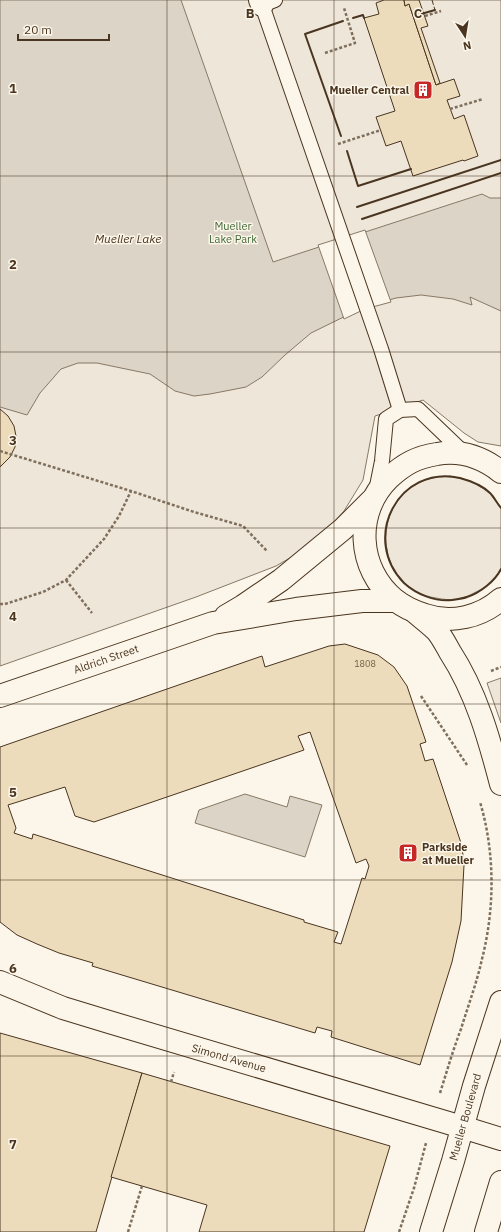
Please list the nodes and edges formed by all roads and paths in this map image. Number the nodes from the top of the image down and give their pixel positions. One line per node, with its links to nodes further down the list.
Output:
1 (266, 2): 10 (lane)
2 (344, 8): 5 (path)
3 (441, 11): 4 (path)
4 (425, 16)
5 (326, 53)
6 (482, 99): 7 (path)
7 (450, 109)
8 (381, 130): 9 (path)
9 (338, 144)
10 (400, 410): 12 (lane); 15 (lane)
11 (0, 451): 14 (path)
12 (465, 454): 13 (street, Aldrich Street); 15 (street, Aldrich Street)
13 (497, 467)
14 (131, 491): 16 (path); 17 (path)
15 (374, 497): 20 (street); 22 (street, Aldrich Street)
16 (267, 551)
17 (66, 580): 19 (path); 21 (path)
18 (501, 599): 20 (street)
19 (0, 604)
20 (405, 606): 22 (street, Aldrich Street); 26 (street)
21 (92, 613)
22 (213, 623): 23 (street, Aldrich Street)
23 (0, 696)
24 (421, 696): 25 (path)
25 (470, 770)
26 (501, 784)
27 (478, 797): 32 (path)
28 (0, 982): 32 (street, Simond Avenue)
29 (501, 1002): 33 (street, Mueller Boulevard)
30 (174, 1072): 31 (path)
31 (171, 1082)
32 (432, 1118): 33 (street, Simond Avenue); 38 (path)
33 (462, 1126): 34 (street, Simond Avenue); 39 (street, Mueller Boulevard)
34 (501, 1139)
35 (501, 1182): 40 (street)
36 (142, 1186): 37 (path)
37 (128, 1232)
38 (399, 1232)
39 (431, 1232)
40 (486, 1232)

